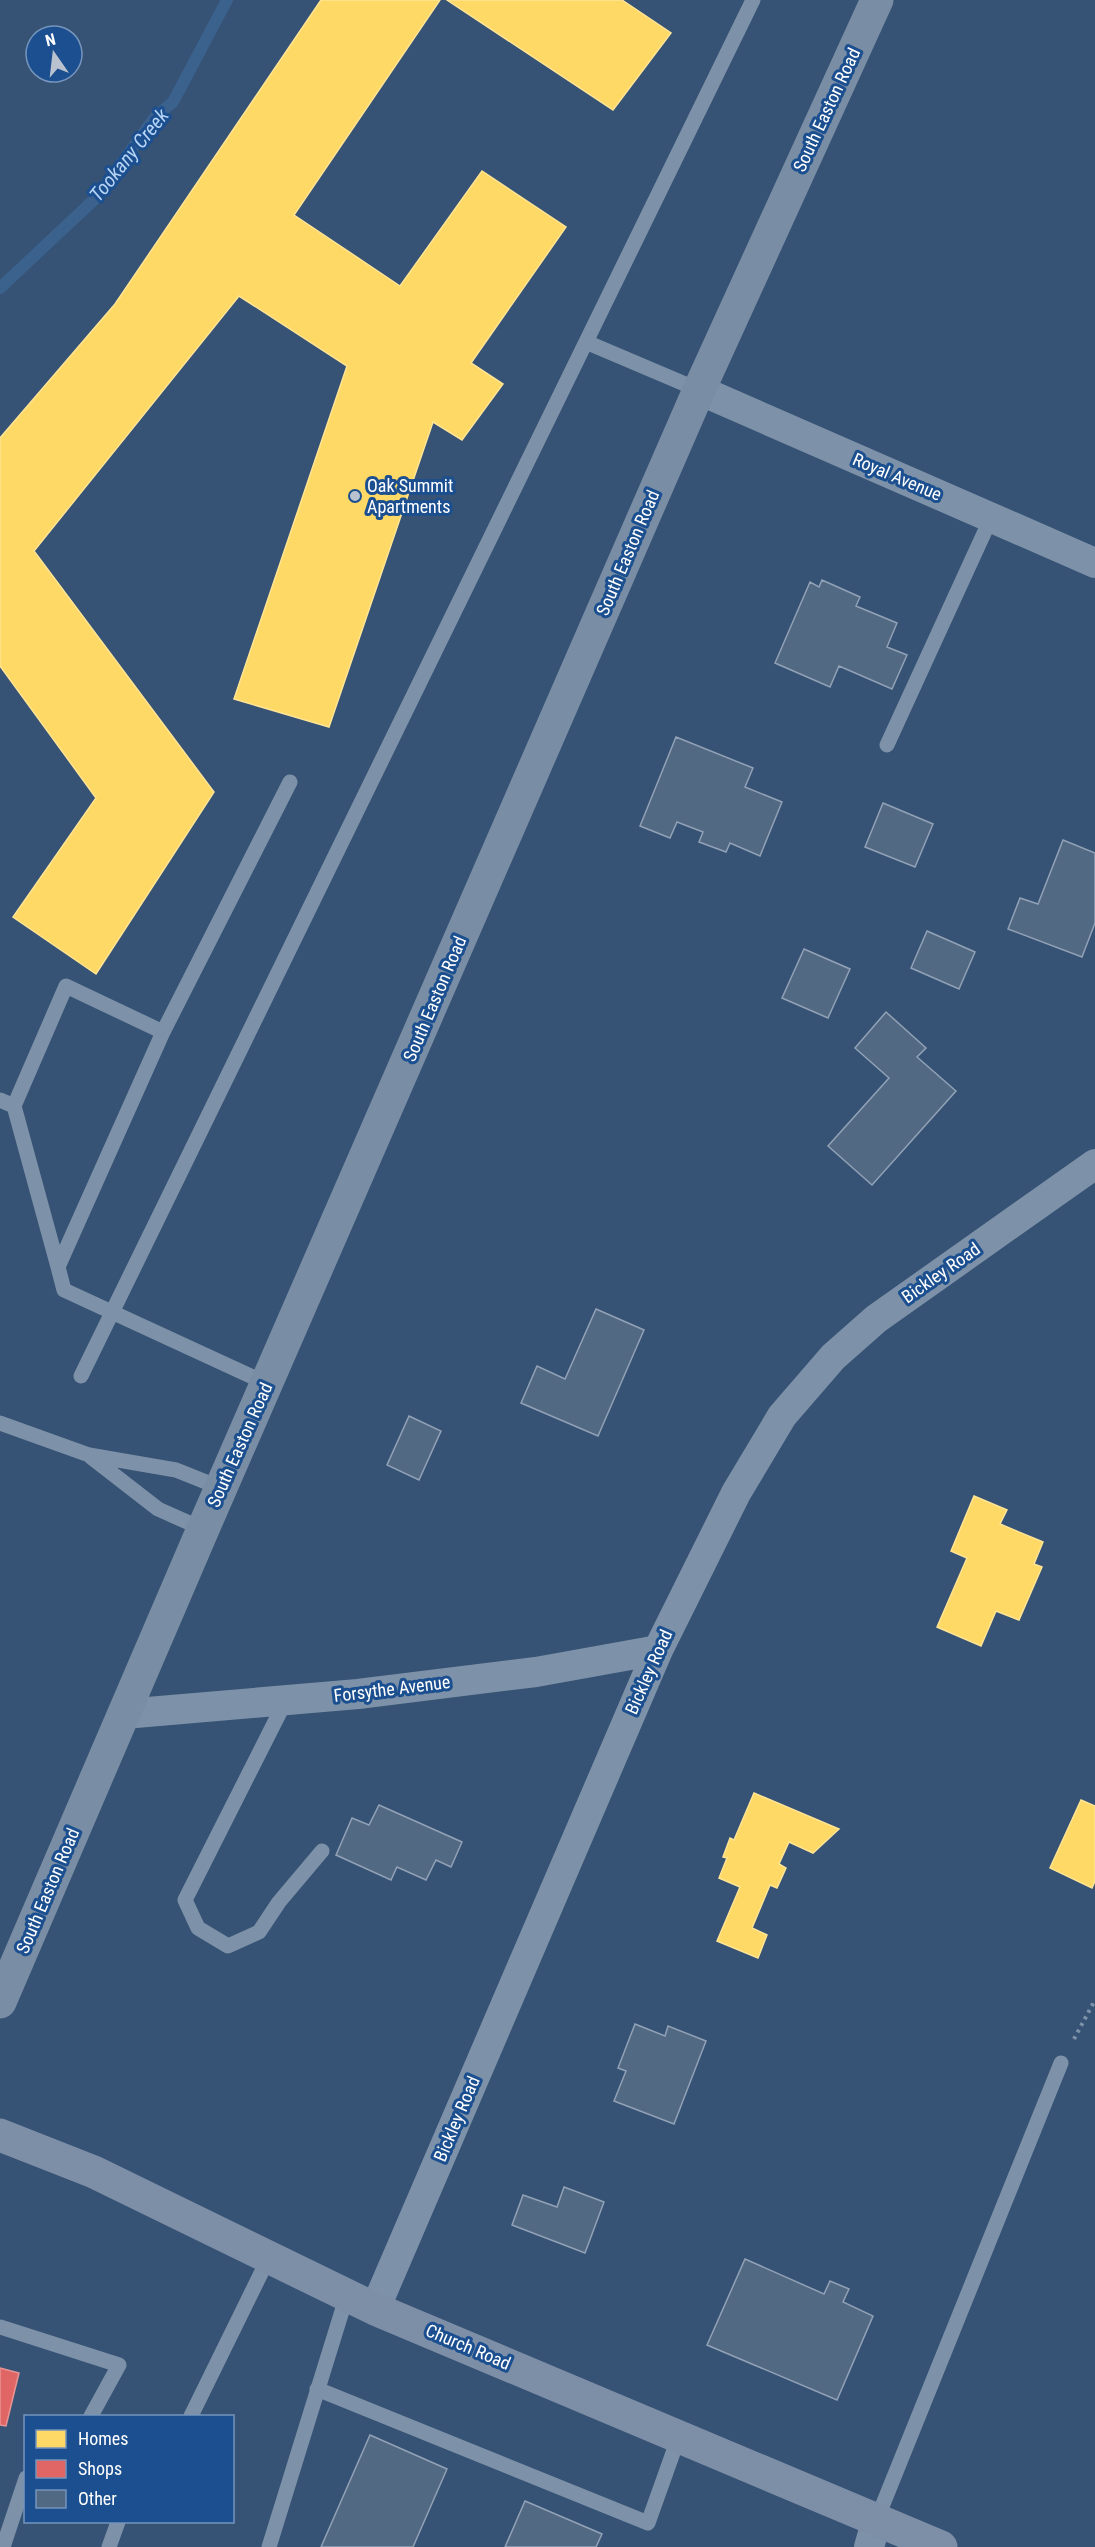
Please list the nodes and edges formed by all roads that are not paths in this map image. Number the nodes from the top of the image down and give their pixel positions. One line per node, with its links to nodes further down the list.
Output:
1 (753, 0): 3 (lane)
2 (877, 0): 4 (main road, South Easton Road)
3 (586, 342): 4 (lane); 13 (lane)
4 (699, 390): 5 (street, Royal Avenue); 15 (main road, South Easton Road)
5 (991, 518): 6 (street, Royal Avenue); 7 (lane)
6 (1095, 563)
7 (887, 745)
8 (290, 782): 9 (lane)
9 (163, 1032): 10 (lane); 12 (lane)
10 (7, 1103): 12 (lane)
11 (1095, 1164): 20 (street, Bickley Road)
12 (58, 1267): 13 (lane)
13 (111, 1313): 14 (lane); 15 (lane)
14 (81, 1376)
15 (268, 1384): 18 (main road, South Easton Road)
16 (0, 1423): 17 (lane)
17 (88, 1455): 18 (lane); 19 (lane)
18 (221, 1488): 19 (main road, South Easton Road)
19 (203, 1529): 22 (main road, South Easton Road)
20 (658, 1650): 21 (street, Forsythe Avenue); 28 (street, Bickley Road)
21 (286, 1700): 22 (street, Forsythe Avenue); 23 (lane)
22 (124, 1714): 24 (main road, South Easton Road)
23 (322, 1851)
24 (0, 2002)
25 (1062, 2063): 36 (lane)
26 (0, 2135): 27 (main road, Church Road)
27 (269, 2257): 28 (main road, Church Road); 32 (lane)
28 (361, 2302): 30 (lane); 33 (main road, Church Road)
29 (0, 2327): 31 (lane)
30 (317, 2389): 33 (lane); 39 (lane)
31 (92, 2415)
32 (191, 2415)
33 (679, 2436): 36 (main road, Church Road)
34 (24, 2484): 37 (lane)
35 (118, 2523): 38 (lane)
36 (873, 2533): 40 (main road, Church Road)
37 (3, 2547)
38 (109, 2547)
39 (269, 2547)
40 (941, 2547)

